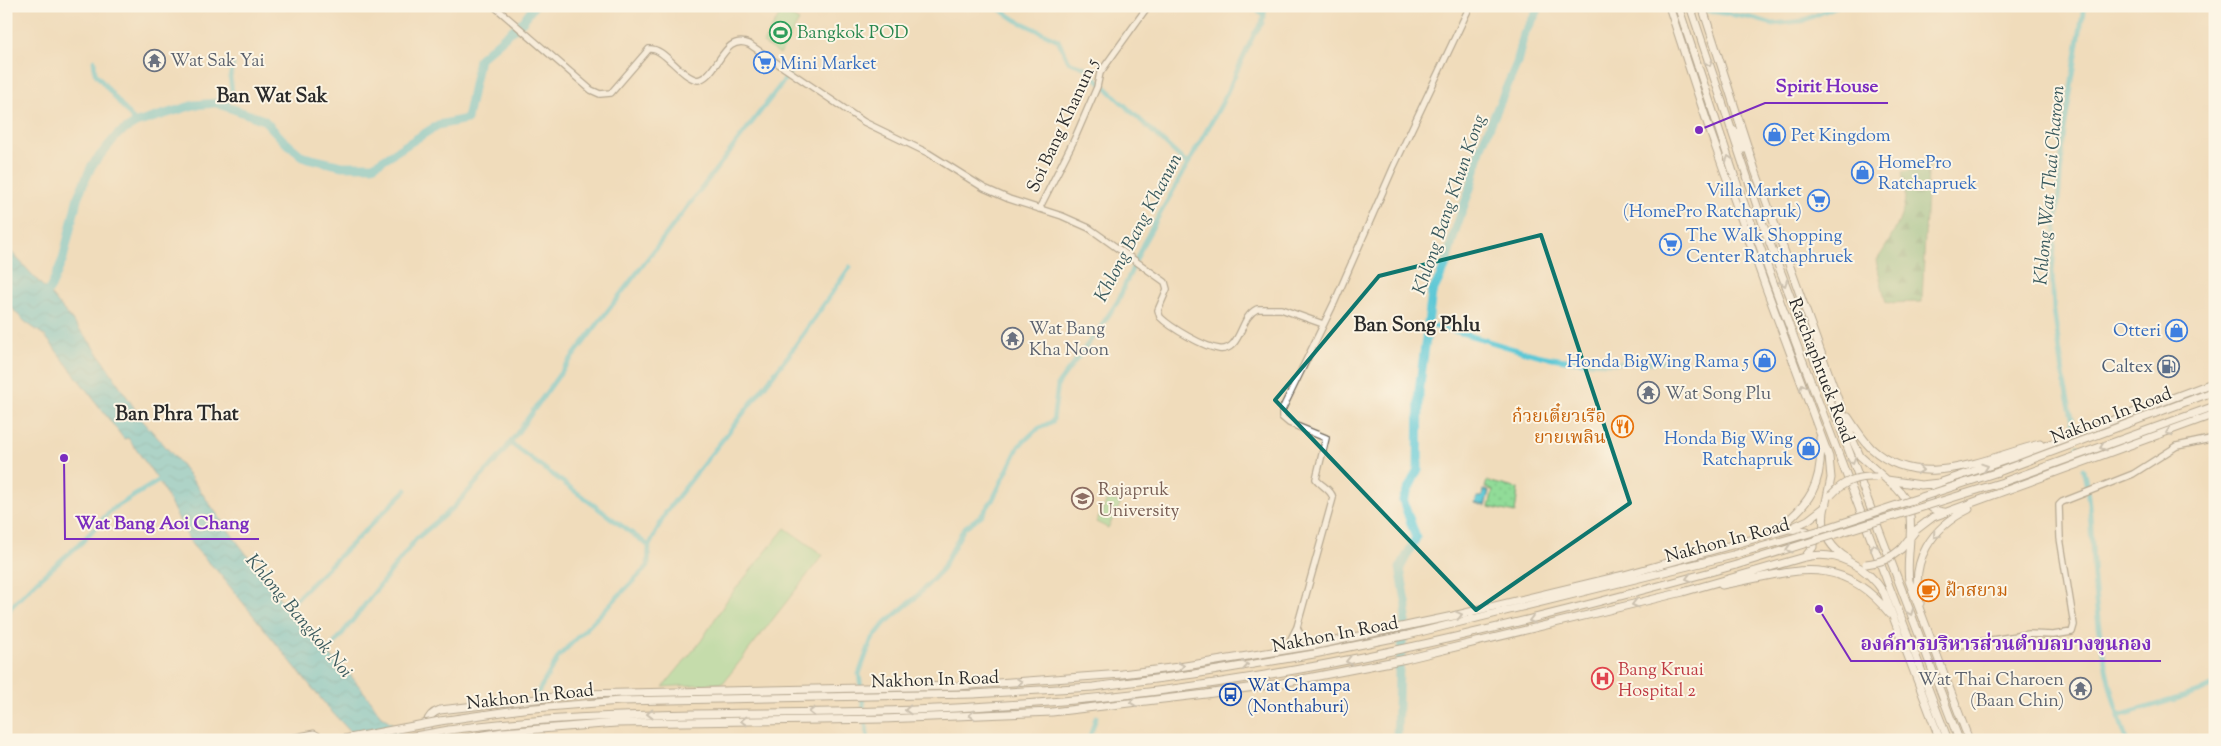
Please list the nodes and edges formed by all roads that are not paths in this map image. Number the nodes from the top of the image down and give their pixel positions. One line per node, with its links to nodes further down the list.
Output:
1 (494, 6): 11 (street)
2 (1148, 6): 11 (street, Soi Bang Khanun 5)
3 (1470, 6): 13 (street)
4 (1669, 6): 12 (main road)
5 (1678, 6): 10 (main road, Ratchaphruek Road, one-way to 5)
6 (1690, 6): 8 (main road, Ratchaphruek Road, one-way to 8)
7 (1702, 6): 9 (main road)
8 (1730, 129): 9 (main road); 61 (main road, Ratchaphruek Road, one-way to 61)
9 (1755, 170): 17 (main road)
10 (1736, 181): 12 (main road); 60 (main road, Ratchaphruek Road, one-way to 10)
11 (1039, 209): 13 (street)
12 (1741, 217): 19 (main road, one-way to 12)
13 (1324, 324): 37 (street)
14 (2215, 382): 20 (main road, Nakhon In Road)
15 (2215, 390): 34 (main road, Nakhon In Road, bridge)
16 (2215, 406): 45 (main road, Nakhon In Road, one-way to 45, bridge)
17 (1843, 411): 20 (main road, one-way to 20); 22 (main road)
18 (2215, 412): 24 (main road, Nakhon In Road, one-way to 24)
19 (1820, 433): 25 (main road); 28 (main road)
20 (2070, 436): 23 (main road, Nakhon In Road, one-way to 20)
21 (2215, 438): 39 (street)
22 (1887, 480): 23 (main road, Nakhon In Road); 25 (main road, bridge); 29 (main road)
23 (1939, 483): 26 (main road)
24 (1989, 498): 26 (main road, Nakhon In Road); 35 (main road, one-way to 35)
25 (1825, 507): 27 (main road, Nakhon In Road); 31 (main road)
26 (1947, 513): 29 (main road, Nakhon In Road)
27 (1789, 529): 28 (main road, Nakhon In Road); 30 (main road)
28 (1768, 536): 32 (main road, Nakhon In Road)
29 (1909, 539): 31 (main road, bridge); 35 (main road)
30 (1805, 557): 31 (main road, Nakhon In Road); 33 (main road, Nakhon In Road)
31 (1853, 562): 36 (main road)
32 (1624, 575): 34 (main road); 38 (main road, Nakhon In Road, one-way to 32)
33 (1683, 592): 36 (main road); 47 (main road, Nakhon In Road, one-way to 47)
34 (1576, 596): 42 (main road, Nakhon In Road, one-way to 34)
35 (1922, 617): 39 (main road)
36 (1894, 619): 59 (main road)
37 (1297, 627): 38 (street); 40 (street)
38 (1316, 645): 40 (main road, Nakhon In Road)
39 (1935, 649): 52 (main road)
40 (1281, 651): 41 (main road, Nakhon In Road, one-way to 40)
41 (1122, 674): 42 (main road); 44 (main road, Nakhon In Road, one-way to 41)
42 (1093, 687): 44 (main road, Nakhon In Road)
43 (857, 693): 44 (main road, Nakhon In Road); 46 (main road, Nakhon In Road); 48 (main road, Nakhon In Road)
44 (867, 693)
45 (1131, 693): 47 (main road); 49 (main road, Nakhon In Road, one-way to 49)
46 (580, 694): 48 (main road); 57 (main road, Nakhon In Road)
47 (1199, 695): 49 (main road, Nakhon In Road, one-way to 49)
48 (523, 709): 55 (main road, Nakhon In Road, bridge)
49 (872, 715): 50 (main road, Nakhon In Road, one-way to 50); 51 (main road, Nakhon In Road, one-way to 51)
50 (560, 718): 51 (main road); 56 (main road, Nakhon In Road, bridge)
51 (503, 732): 58 (main road, Nakhon In Road)
52 (1969, 739)
53 (286, 740): 54 (main road)
54 (324, 740)
55 (339, 740)
56 (392, 740)
57 (434, 740)
58 (453, 740)
59 (1940, 740)
60 (1948, 740)
61 (1959, 740)

